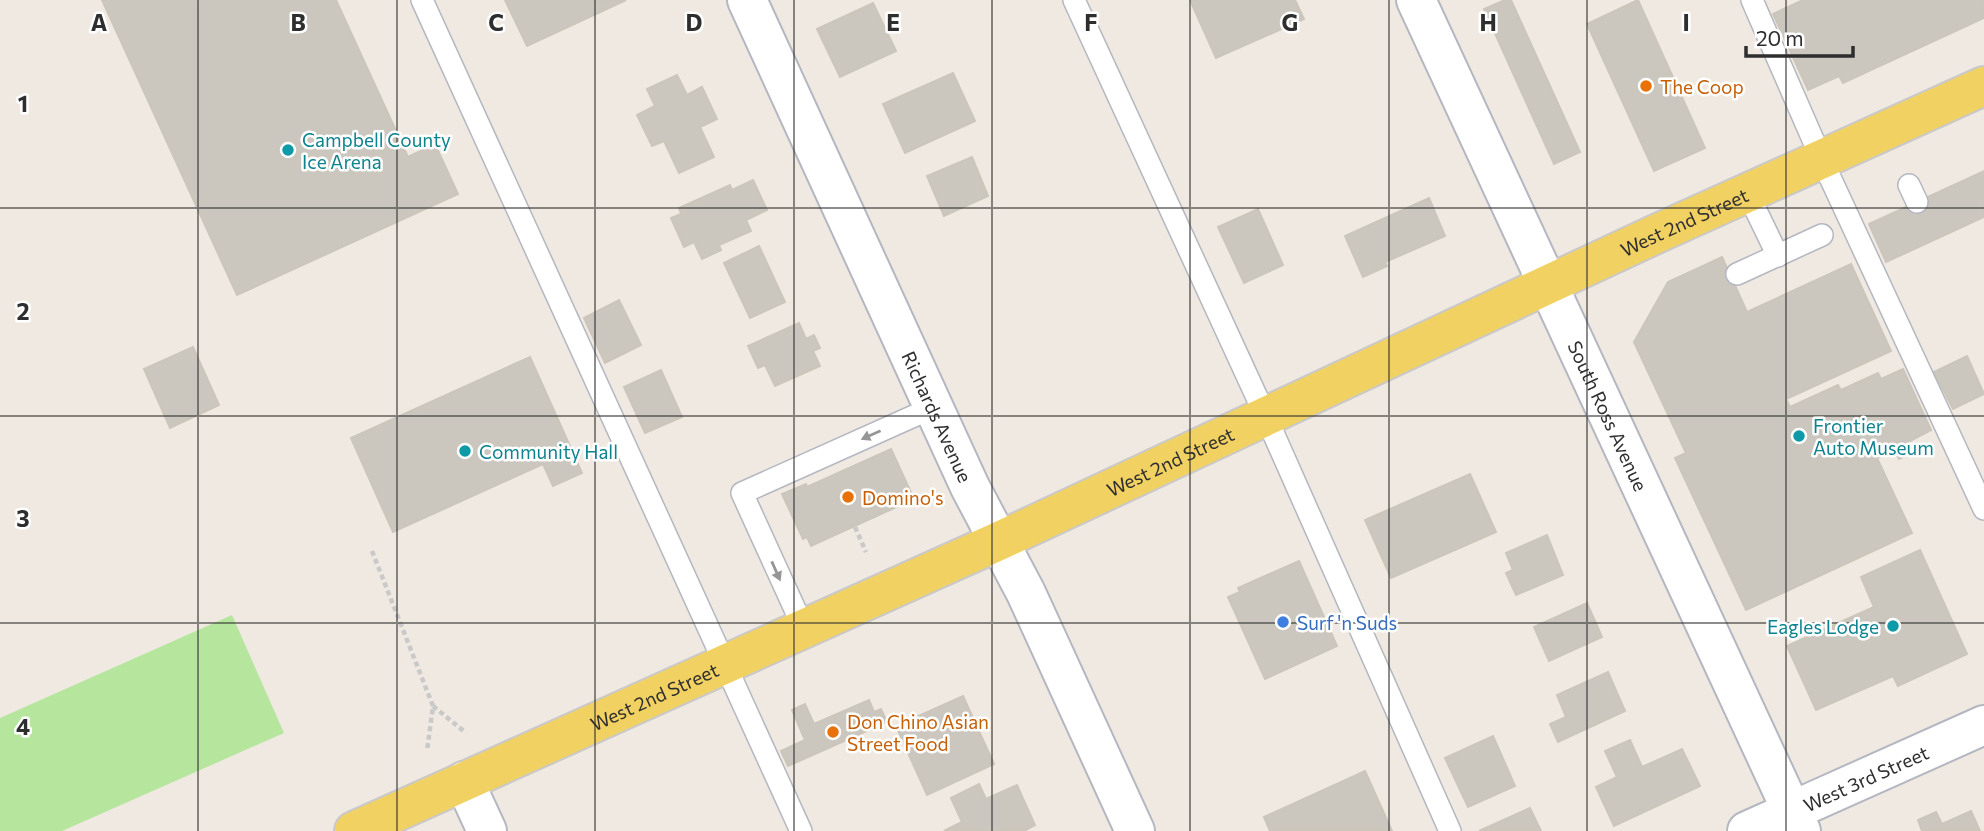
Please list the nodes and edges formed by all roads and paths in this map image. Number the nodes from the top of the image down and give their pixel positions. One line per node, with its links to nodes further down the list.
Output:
1 (422, 0): 21 (lane)
2 (747, 0): 13 (street, Richards Avenue)
3 (1074, 0): 14 (lane)
4 (1416, 0): 12 (street, South Ross Avenue)
5 (1752, 0): 7 (lane)
6 (1984, 86): 7 (main road, West 2nd Street)
7 (1821, 158): 8 (main road, West 2nd Street); 15 (lane)
8 (1747, 192): 10 (lane); 12 (main road, West 2nd Street)
9 (1822, 235): 10 (lane)
10 (1778, 256): 11 (lane)
11 (1737, 274)
12 (1547, 285): 14 (main road, West 2nd Street); 27 (street, South Ross Avenue)
13 (934, 407): 17 (street, Richards Avenue); 20 (lane, one-way to 20)
14 (1266, 417): 17 (main road, West 2nd Street); 32 (lane)
15 (1984, 509)
16 (855, 527): 19 (path)
17 (999, 541): 20 (main road, West 2nd Street); 31 (street, Richards Avenue)
18 (372, 551): 22 (path)
19 (866, 552)
20 (804, 629): 21 (main road, West 2nd Street)
21 (726, 663): 26 (main road, West 2nd Street); 30 (lane)
22 (433, 706): 24 (path); 25 (path)
23 (1984, 725): 27 (street, West 3rd Street)
24 (466, 733)
25 (428, 751)
26 (464, 781): 28 (main road, West 2nd Street); 29 (street)
27 (1796, 821): 33 (street, West 3rd Street)
28 (354, 831)
29 (487, 831)
30 (801, 831)
31 (1135, 831)
32 (1450, 831)
33 (1747, 831)

